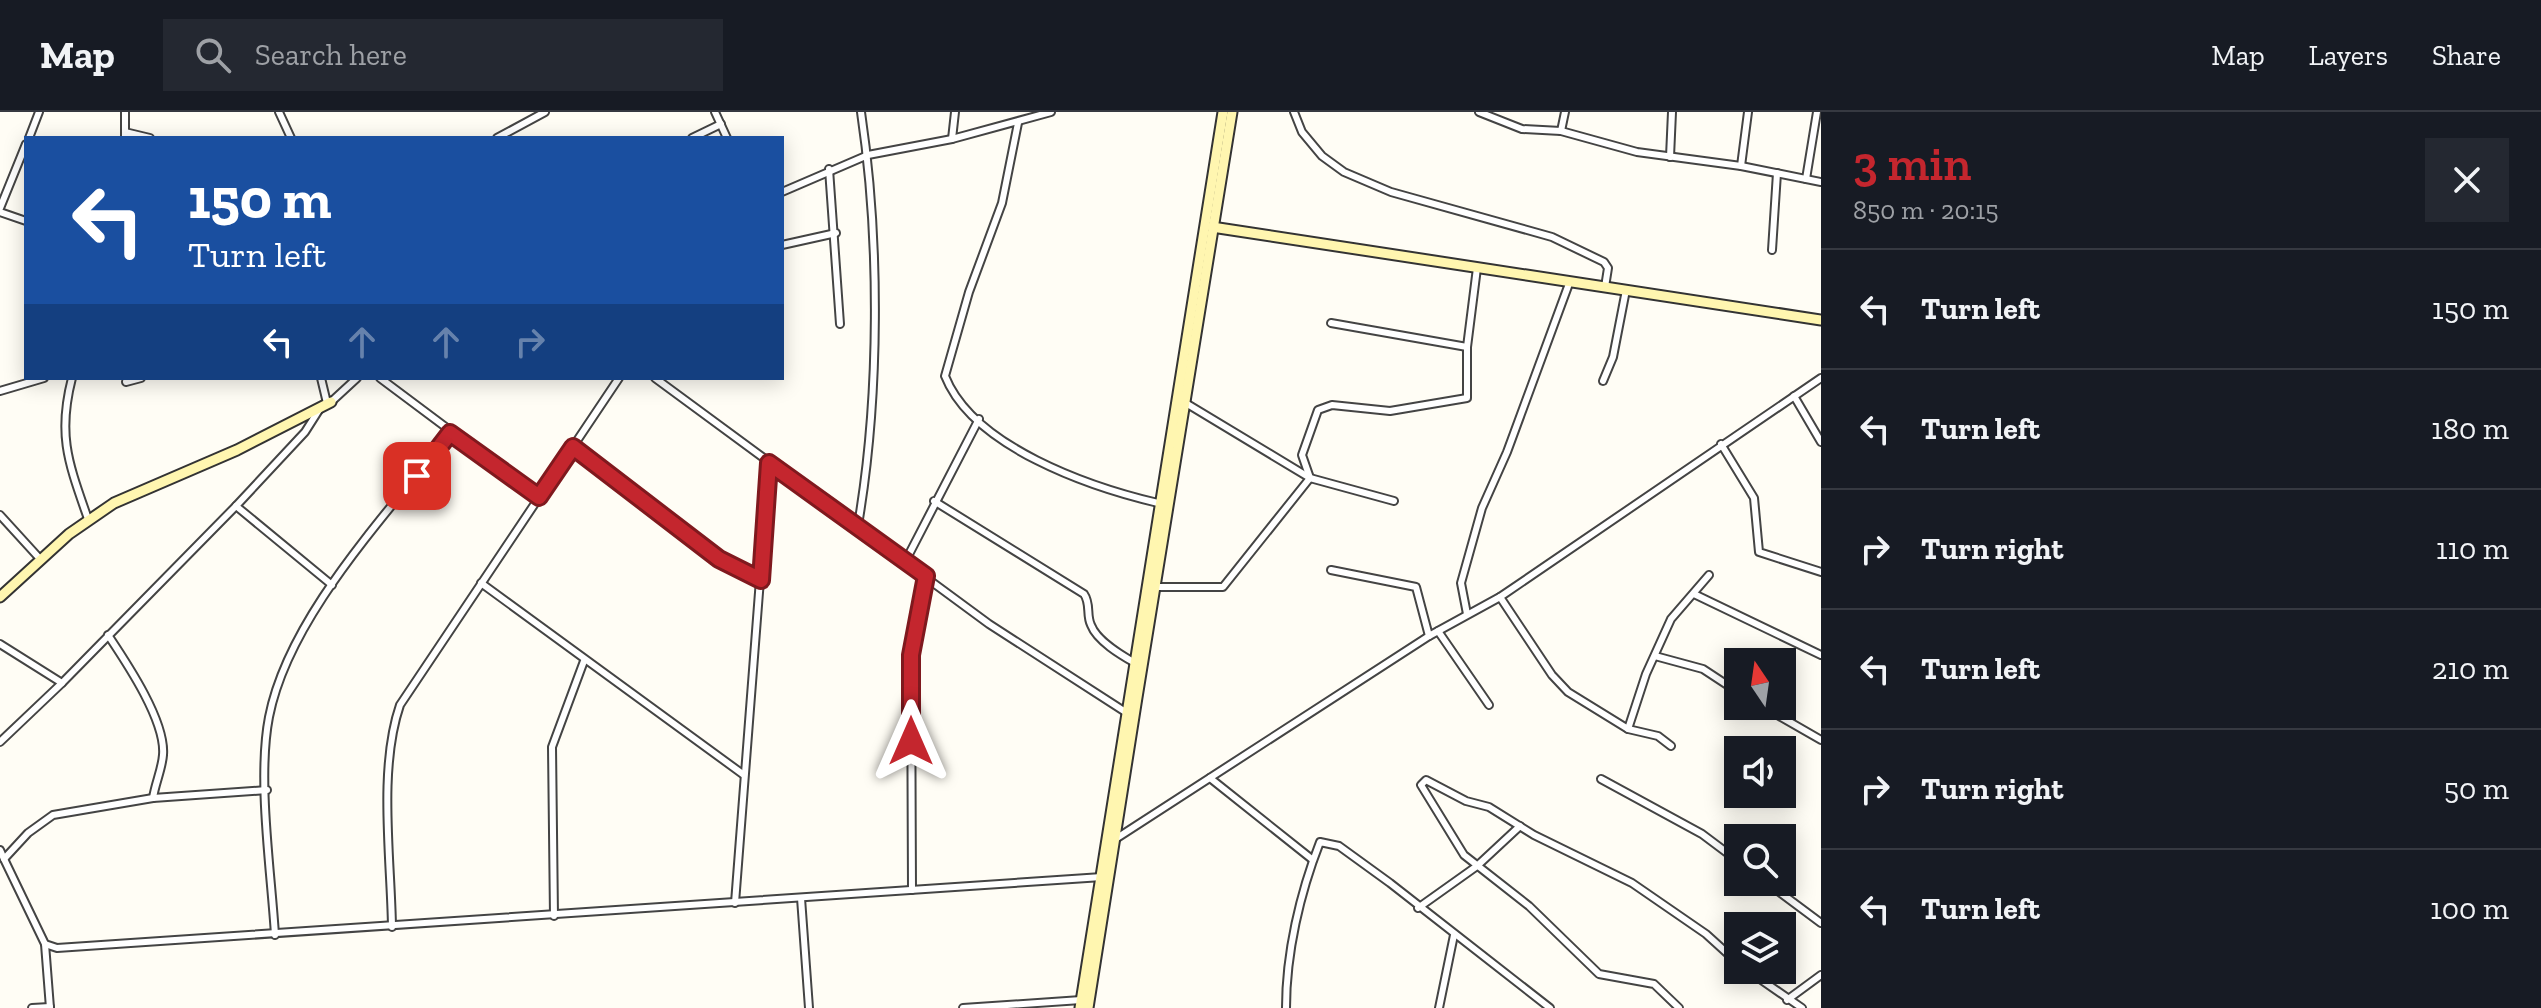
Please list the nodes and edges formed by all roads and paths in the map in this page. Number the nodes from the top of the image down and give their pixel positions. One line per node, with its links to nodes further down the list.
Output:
1 (39, 112): 21 (street)
2 (125, 112): 20 (street)
3 (279, 112): 22 (street)
4 (545, 112): 23 (street)
5 (715, 112): 18 (street)
6 (861, 112): 28 (street)
7 (955, 112): 26 (street)
8 (1051, 112): 17 (street)
9 (1223, 112): 38 (main road)
10 (1232, 112): 38 (main road)
11 (1294, 112): 44 (street)
12 (1479, 112): 19 (street)
13 (1565, 112): 19 (street)
14 (1672, 112): 29 (street)
15 (1748, 112): 30 (street)
16 (1817, 112): 33 (street)
17 (1018, 123): 26 (street); 65 (street)
18 (721, 124): 24 (street); 25 (street)
19 (1561, 131): 29 (street)
20 (125, 135)
21 (30, 136)
22 (290, 136)
23 (501, 136)
24 (696, 136)
25 (726, 136)
26 (952, 139): 28 (street)
27 (24, 149): 36 (street)
28 (868, 155): 31 (street); 79 (street)
29 (1670, 157): 30 (street)
30 (1741, 166): 32 (street)
31 (829, 169): 35 (street); 39 (street)
32 (1777, 173): 33 (street); 41 (street)
33 (1806, 179): 34 (street)
34 (1821, 182)
35 (784, 191)
36 (0, 210): 37 (street)
37 (24, 220)
38 (1210, 227): 42 (main road); 63 (main road); 75 (main road)
39 (836, 233): 40 (street); 48 (street)
40 (784, 245)
41 (1772, 250)
42 (1477, 268): 43 (main road); 49 (street)
43 (1570, 281): 44 (main road); 93 (street)
44 (1605, 287): 45 (main road)
45 (1626, 290): 46 (main road); 59 (street)
46 (1821, 320)
47 (1331, 323): 49 (street)
48 (840, 324)
49 (1467, 347): 71 (street)
50 (1821, 378): 62 (street)
51 (37, 380): 61 (street)
52 (71, 380): 78 (street)
53 (134, 380): 60 (street)
54 (321, 380): 64 (street)
55 (355, 380): 64 (street)
56 (383, 380): 66 (street)
57 (618, 380): 69 (street)
58 (658, 380): 70 (street)
59 (1603, 381)
60 (126, 382)
61 (0, 391)
62 (1794, 396): 67 (street); 68 (street)
63 (1184, 402): 71 (street); 89 (main road)
64 (326, 404): 76 (street); 78 (main road)
65 (979, 419): 73 (street); 75 (street)
66 (450, 433): 72 (street); 88 (street)
67 (1821, 442)
68 (1721, 444): 83 (street); 92 (street)
69 (573, 447): 72 (street); 86 (street)
70 (769, 463): 79 (street); 86 (street)
71 (1310, 478): 74 (street); 89 (street)
72 (539, 497): 87 (street)
73 (934, 501): 81 (street); 101 (street)
74 (1394, 501)
75 (1158, 503): 101 (main road)
76 (236, 506): 88 (street); 95 (street)
77 (0, 515): 80 (street)
78 (88, 519): 80 (main road)
79 (858, 525): 81 (street)
80 (41, 560): 91 (main road)
81 (905, 562): 85 (street)
82 (1331, 570): 96 (street)
83 (1821, 572)
84 (1709, 575): 90 (street)
85 (926, 576): 105 (street); 124 (street)
86 (761, 580): 111 (street)
87 (481, 583): 100 (street); 131 (street)
88 (332, 585): 114 (street)
89 (1156, 587): 117 (main road)
90 (1694, 594): 98 (street); 99 (street)
91 (0, 597)
92 (1500, 597): 93 (street); 107 (street)
93 (1467, 614): 94 (street)
94 (1438, 631): 96 (street); 104 (street)
95 (108, 635): 102 (street); 115 (street)
96 (1429, 636): 112 (street)
97 (0, 644): 102 (street)
98 (1821, 655)
99 (1655, 656): 103 (street); 107 (street)
100 (584, 661): 111 (street); 129 (street)
101 (1135, 663): 105 (main road)
102 (62, 683): 109 (street)
103 (1724, 683)
104 (1489, 705)
105 (1127, 713): 123 (main road)
106 (1786, 720): 108 (street)
107 (1628, 729): 110 (street)
108 (1821, 740)
109 (0, 742)
110 (1671, 746)
111 (744, 775): 127 (street)
112 (1210, 778): 117 (street); 121 (street)
113 (1601, 779): 119 (street)
114 (267, 790): 115 (street); 132 (street)
115 (153, 798): 120 (street)
116 (1520, 826): 122 (street); 122 (street); 135 (street)
117 (1117, 838): 123 (main road)
118 (0, 850): 120 (street)
119 (1724, 851)
120 (4, 859): 134 (street)
121 (1313, 860): 128 (street); 144 (street)
122 (1477, 866): 128 (street); 147 (street)
123 (1106, 877): 124 (street); 139 (main road)
124 (912, 890): 126 (street)
125 (1785, 896): 130 (street)
126 (801, 898): 127 (street); 142 (street)
127 (735, 903): 129 (street)
128 (1418, 908): 133 (street)
129 (554, 916): 131 (street)
130 (1821, 923)
131 (392, 927): 132 (street)
132 (275, 935): 134 (street)
133 (1454, 935): 145 (street); 146 (street)
134 (45, 944): 141 (street)
135 (1724, 950)
136 (1821, 975): 138 (street)
137 (1766, 984): 138 (street)
138 (1787, 1000): 148 (street)
139 (1083, 1005): 143 (street)
140 (32, 1008): 141 (street)
141 (50, 1008)
142 (809, 1008)
143 (963, 1008)
144 (1286, 1008)
145 (1439, 1008)
146 (1550, 1008)
147 (1679, 1008)
148 (1802, 1008)

